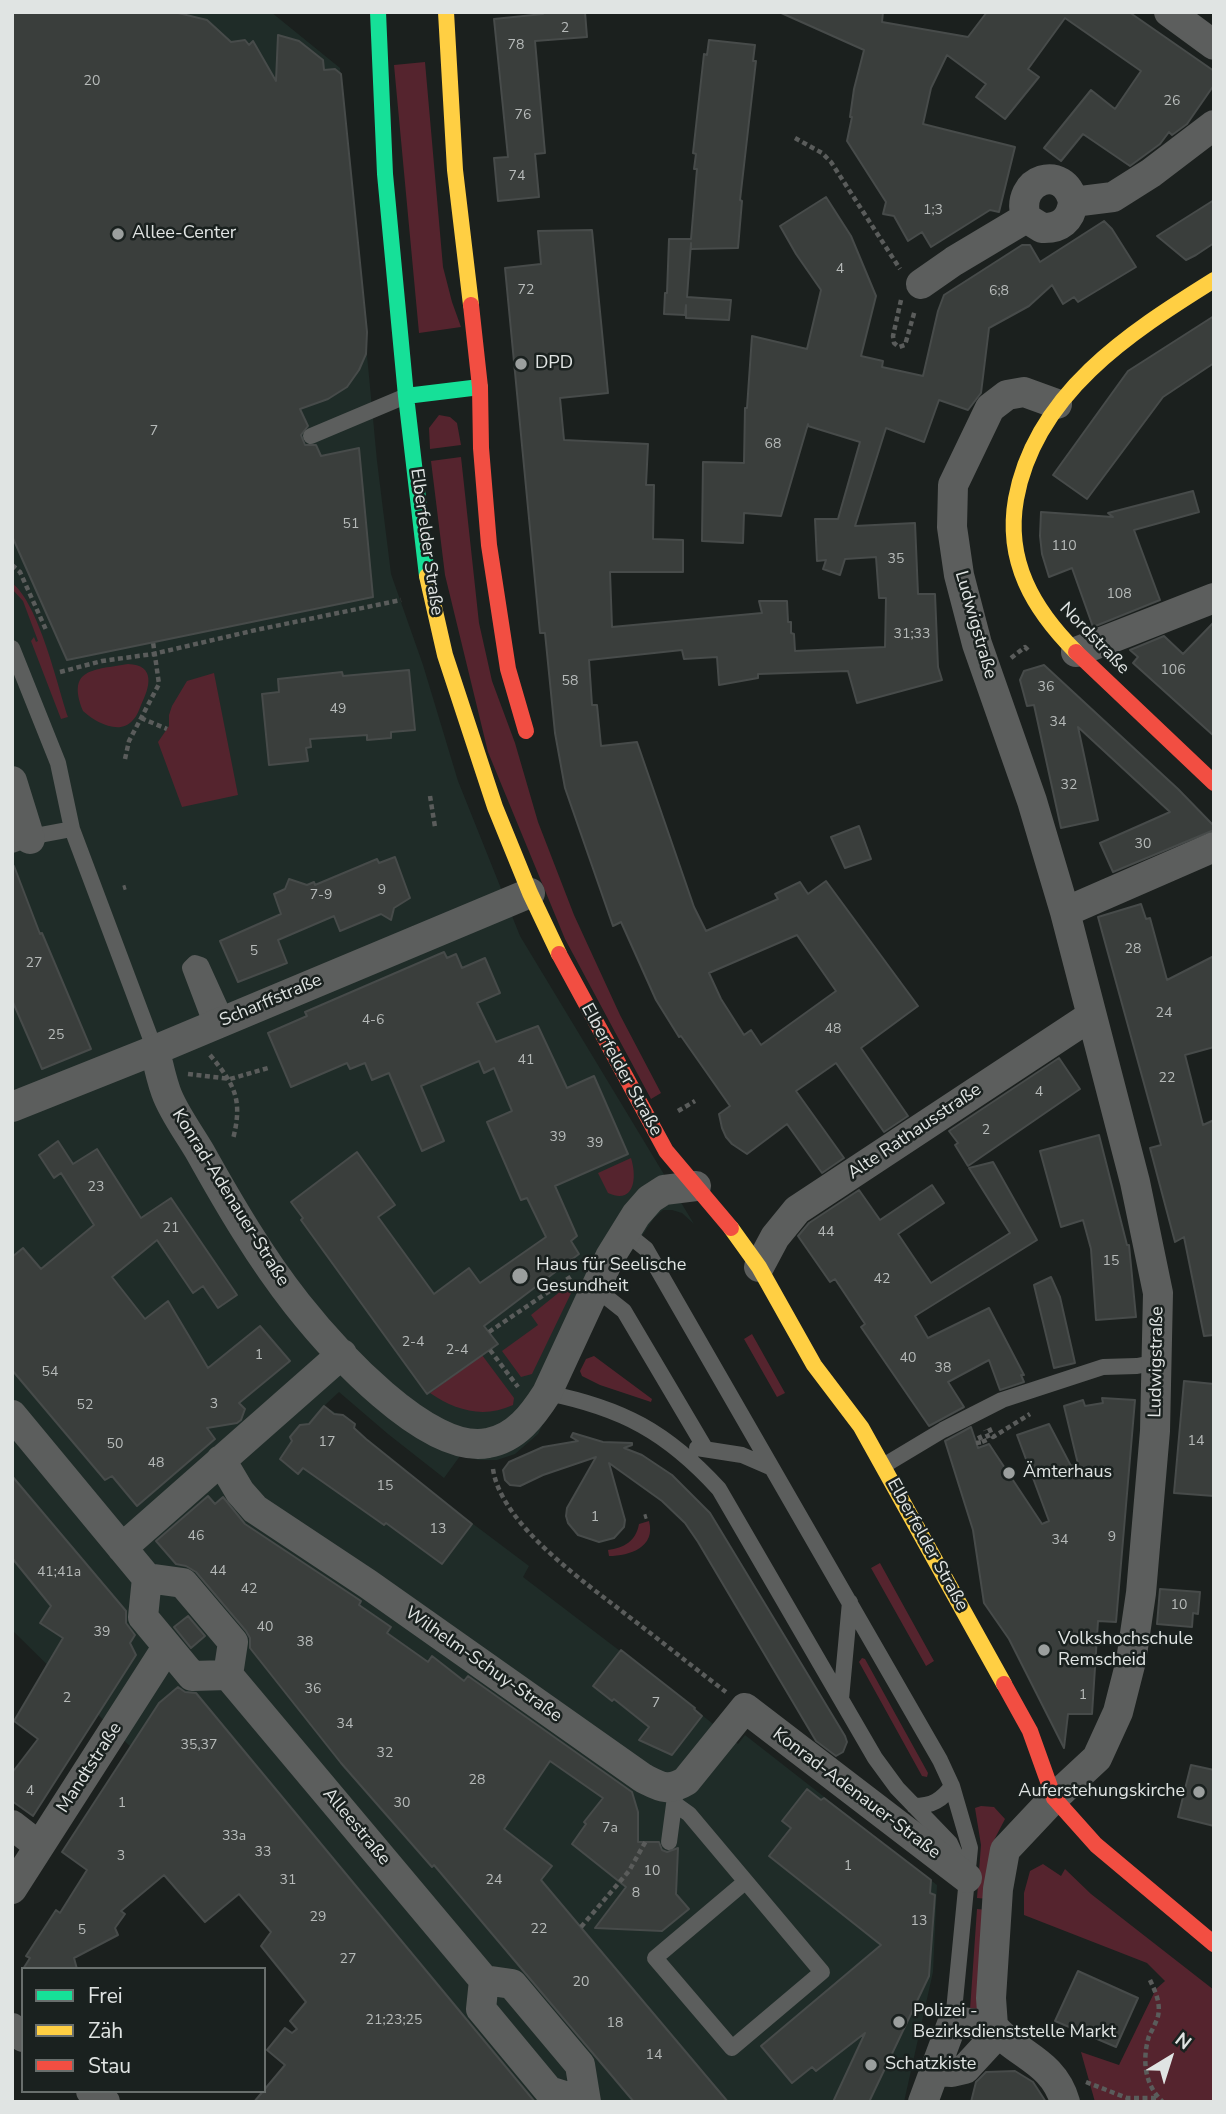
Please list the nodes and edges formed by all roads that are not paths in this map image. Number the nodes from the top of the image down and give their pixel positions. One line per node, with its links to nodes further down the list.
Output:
1 (378, 12): 9 (main road, Elberfelder Straße)
2 (446, 12): 8 (main road)
3 (1168, 12): 4 (street)
4 (1214, 45)
5 (1214, 125): 7 (street)
6 (1214, 280): 10 (main road, Nordstraße)
7 (910, 285)
8 (480, 387): 9 (main road); 15 (main road)
9 (406, 396): 11 (lane); 21 (main road, Elberfelder Straße)
10 (1057, 404): 14 (main road, Nordstraße); 22 (street, Ludwigstraße)
11 (312, 434)
12 (1214, 598): 14 (street)
13 (12, 648): 18 (lane, Konrad-Adenauer-Straße)
14 (1076, 652): 17 (main road, Nordstraße)
15 (526, 730)
16 (12, 781): 19 (street)
17 (1214, 783)
18 (72, 829): 19 (lane); 24 (lane, Konrad-Adenauer-Straße)
19 (21, 842)
20 (1214, 847): 22 (street)
21 (530, 893): 24 (street, Scharffstraße); 26 (main road, Elberfelder Straße)
22 (1065, 912): 23 (street, Ludwigstraße)
23 (1090, 1016): 28 (street, Alte Rathausstraße); 31 (street, Ludwigstraße)
24 (155, 1051): 25 (street, Scharffstraße); 30 (street, Konrad-Adenauer-Straße)
25 (12, 1107)
26 (696, 1186): 27 (street); 28 (main road, Elberfelder Straße)
27 (625, 1232): 29 (street); 38 (lane)
28 (759, 1267): 37 (main road, Elberfelder Straße)
29 (595, 1288): 32 (street); 34 (lane)
30 (342, 1354): 32 (street, Konrad-Adenauer-Straße); 36 (street)
31 (1158, 1362): 37 (lane); 47 (street, Ludwigstraße)
32 (536, 1395): 35 (lane)
33 (12, 1415): 39 (street)
34 (705, 1448): 35 (lane); 38 (lane)
35 (681, 1450): 44 (lane)
36 (217, 1464): 39 (street); 46 (street, Wilhelm-Schuy-Straße)
37 (883, 1466): 47 (main road, Elberfelder Straße)
38 (772, 1468): 41 (lane)
39 (122, 1548): 40 (street)
40 (147, 1578): 42 (street); 43 (street)
41 (850, 1602): 44 (lane); 45 (lane)
42 (167, 1647): 43 (street); 51 (street, Mandtstraße)
43 (228, 1675): 57 (street, Alleestraße)
44 (841, 1699): 48 (lane)
45 (952, 1786): 48 (lane); 52 (lane)
46 (675, 1796): 50 (lane); 52 (street, Konrad-Adenauer-Straße); 53 (lane)
47 (1054, 1798): 55 (main road); 59 (street)
48 (914, 1806): 52 (lane)
49 (12, 1825): 51 (street)
50 (669, 1842)
51 (40, 1846): 54 (street, Mandtstraße)
52 (967, 1878): 58 (lane)
53 (741, 1885): 53 (lane)
54 (12, 1889)
55 (1201, 1922): 56 (main road)
56 (1214, 1944)
57 (484, 1980): 61 (street); 61 (street)
58 (953, 2021): 59 (street); 60 (street)
59 (993, 2026): 60 (street); 63 (street)
60 (934, 2071): 62 (street)
61 (585, 2102)
62 (923, 2102)
63 (1065, 2102)

